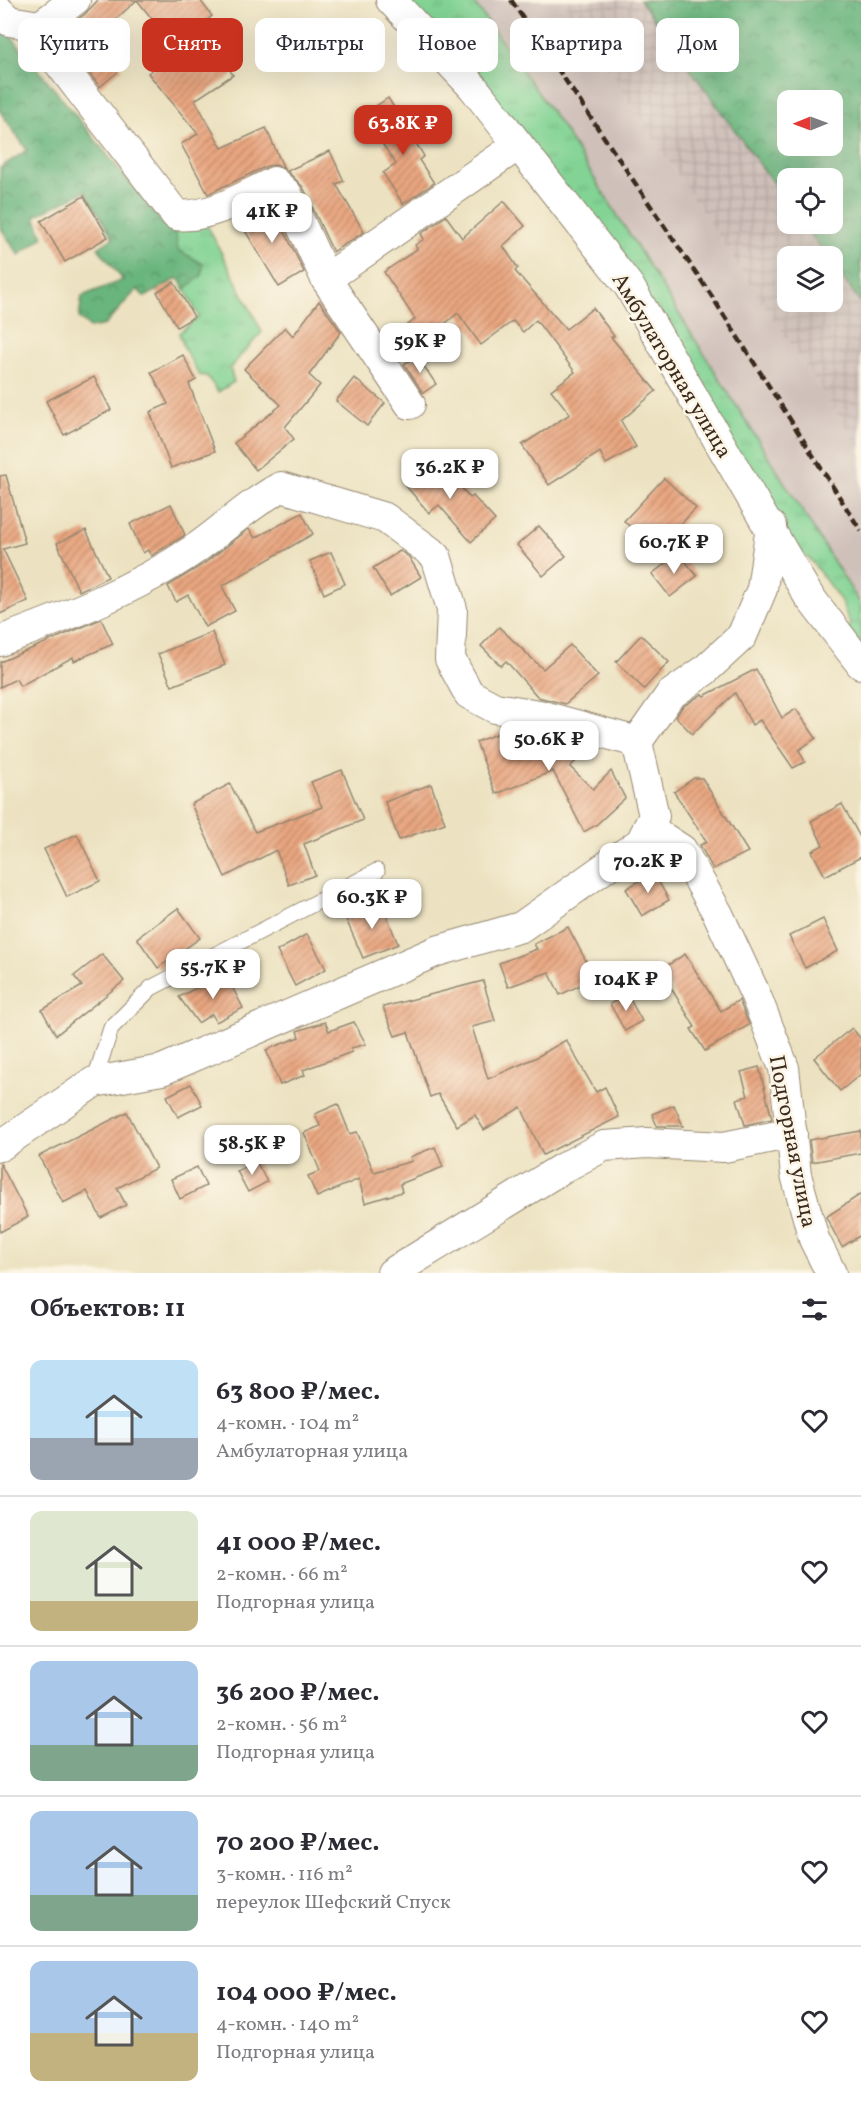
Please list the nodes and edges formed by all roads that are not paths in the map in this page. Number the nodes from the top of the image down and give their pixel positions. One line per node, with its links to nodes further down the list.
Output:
1 (75, 0): 4 (street)
2 (391, 0): 7 (street, Амбулаторная улица)
3 (0, 12): 5 (street)
4 (51, 18)
5 (18, 22)
6 (66, 72): 8 (street)
7 (518, 144): 8 (street); 10 (street, Амбулаторная улица)
8 (326, 279): 9 (street)
9 (410, 404)
10 (771, 526): 12 (street, Амбулаторная улица); 13 (street)
11 (0, 641): 13 (street)
12 (861, 664)
13 (637, 742): 14 (street)
14 (648, 828): 16 (street); 17 (street, Подгорная улица)
15 (377, 871): 16 (lane)
16 (94, 1082): 18 (street)
17 (792, 1133): 19 (street); 20 (street, Подгорная улица)
18 (0, 1146)
19 (392, 1273)
20 (831, 1273)

